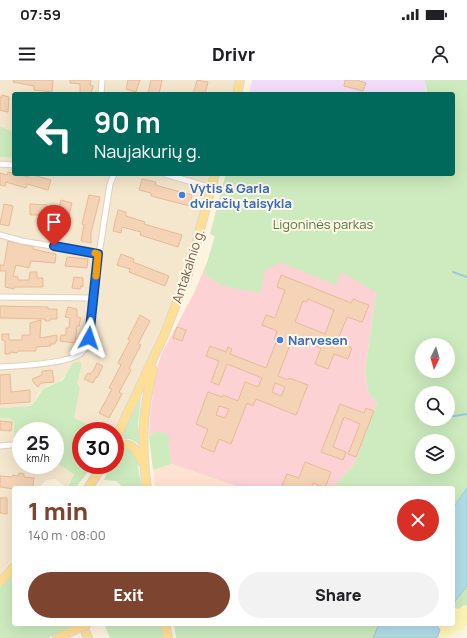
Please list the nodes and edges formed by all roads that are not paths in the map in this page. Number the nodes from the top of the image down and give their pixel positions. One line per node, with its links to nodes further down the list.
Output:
1 (102, 80): 3 (street)
2 (240, 80): 4 (main road)
3 (101, 92)
4 (237, 92)
5 (0, 164): 6 (street)
6 (12, 165)
7 (113, 176): 12 (street)
8 (170, 176): 10 (street)
9 (215, 176): 10 (main road, Antakalnio g.)
10 (212, 188): 15 (main road, Antakalnio g.)
11 (0, 235): 12 (street)
12 (98, 254): 14 (street)
13 (0, 297): 14 (street)
14 (93, 298): 16 (street)
15 (164, 335): 17 (main road, Antakalnio g.); 21 (main road, Antakalnio g.)
16 (0, 367)
17 (123, 422)
18 (124, 444): 21 (main road)
19 (11, 445): 20 (street)
20 (0, 446)
21 (144, 471): 24 (main road, Antakalnio g.)
22 (97, 474): 23 (main road)
23 (89, 486)
24 (147, 486)
25 (12, 569): 26 (main road)
26 (0, 582)
27 (83, 626): 31 (main road)
28 (84, 626): 30 (main road, bridge)
29 (165, 626): 32 (main road)
30 (57, 638)
31 (88, 638)
32 (168, 638)

